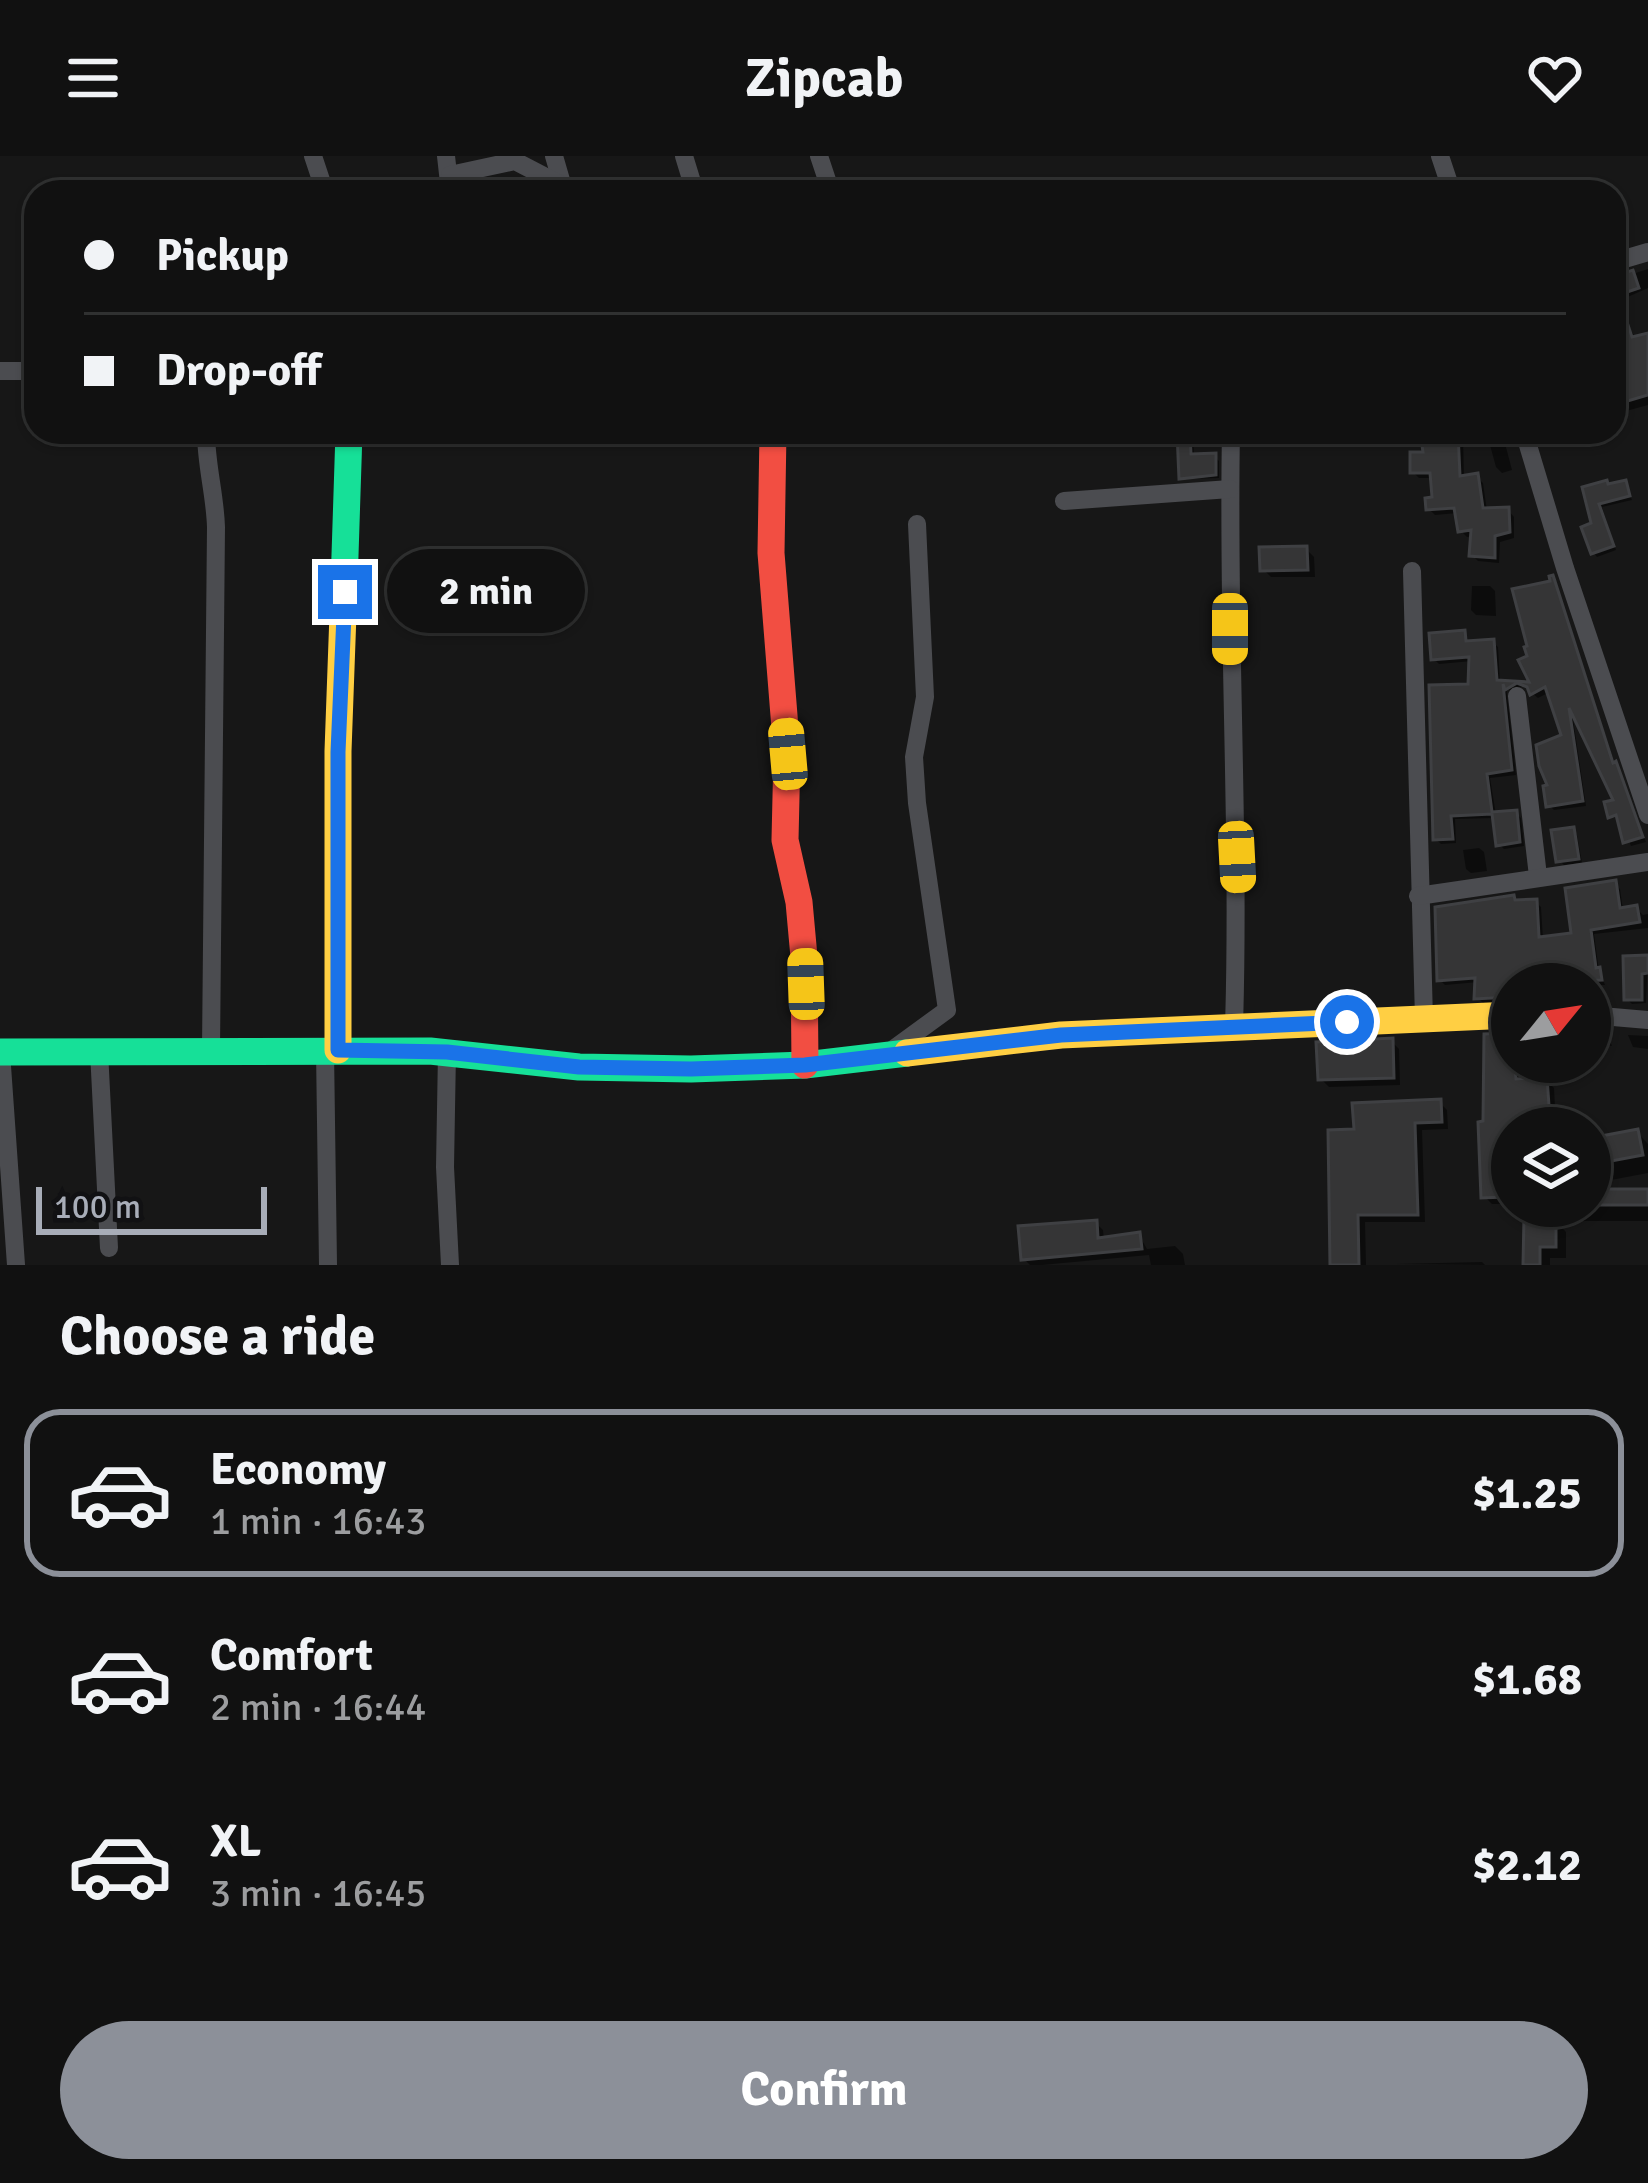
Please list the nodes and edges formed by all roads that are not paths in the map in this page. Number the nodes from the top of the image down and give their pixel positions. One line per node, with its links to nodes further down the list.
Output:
1 (449, 174): 2 (street)
2 (547, 180)
3 (206, 444): 22 (street)
4 (349, 444): 23 (street)
5 (773, 444): 28 (street)
6 (1232, 444): 8 (street)
7 (1528, 444): 13 (street)
8 (1230, 489): 9 (street); 21 (street)
9 (1064, 501)
10 (916, 524): 27 (street)
11 (1412, 571): 16 (street)
12 (1517, 696): 15 (street)
13 (1648, 814)
14 (1648, 862): 15 (street)
15 (1538, 876): 16 (street)
16 (1418, 896): 19 (street)
17 (1491, 1016): 19 (street)
18 (1611, 1017): 20 (street)
19 (1424, 1019): 21 (street)
20 (1648, 1020)
21 (1234, 1027): 27 (street)
22 (212, 1049): 23 (street); 24 (street)
23 (332, 1050): 26 (street); 31 (street)
24 (100, 1051): 25 (street); 29 (street)
25 (0, 1052): 30 (street)
26 (447, 1052): 28 (street); 32 (street)
27 (884, 1056): 28 (street)
28 (805, 1065)
29 (110, 1249)
30 (16, 1265)
31 (328, 1265)
32 (450, 1265)

